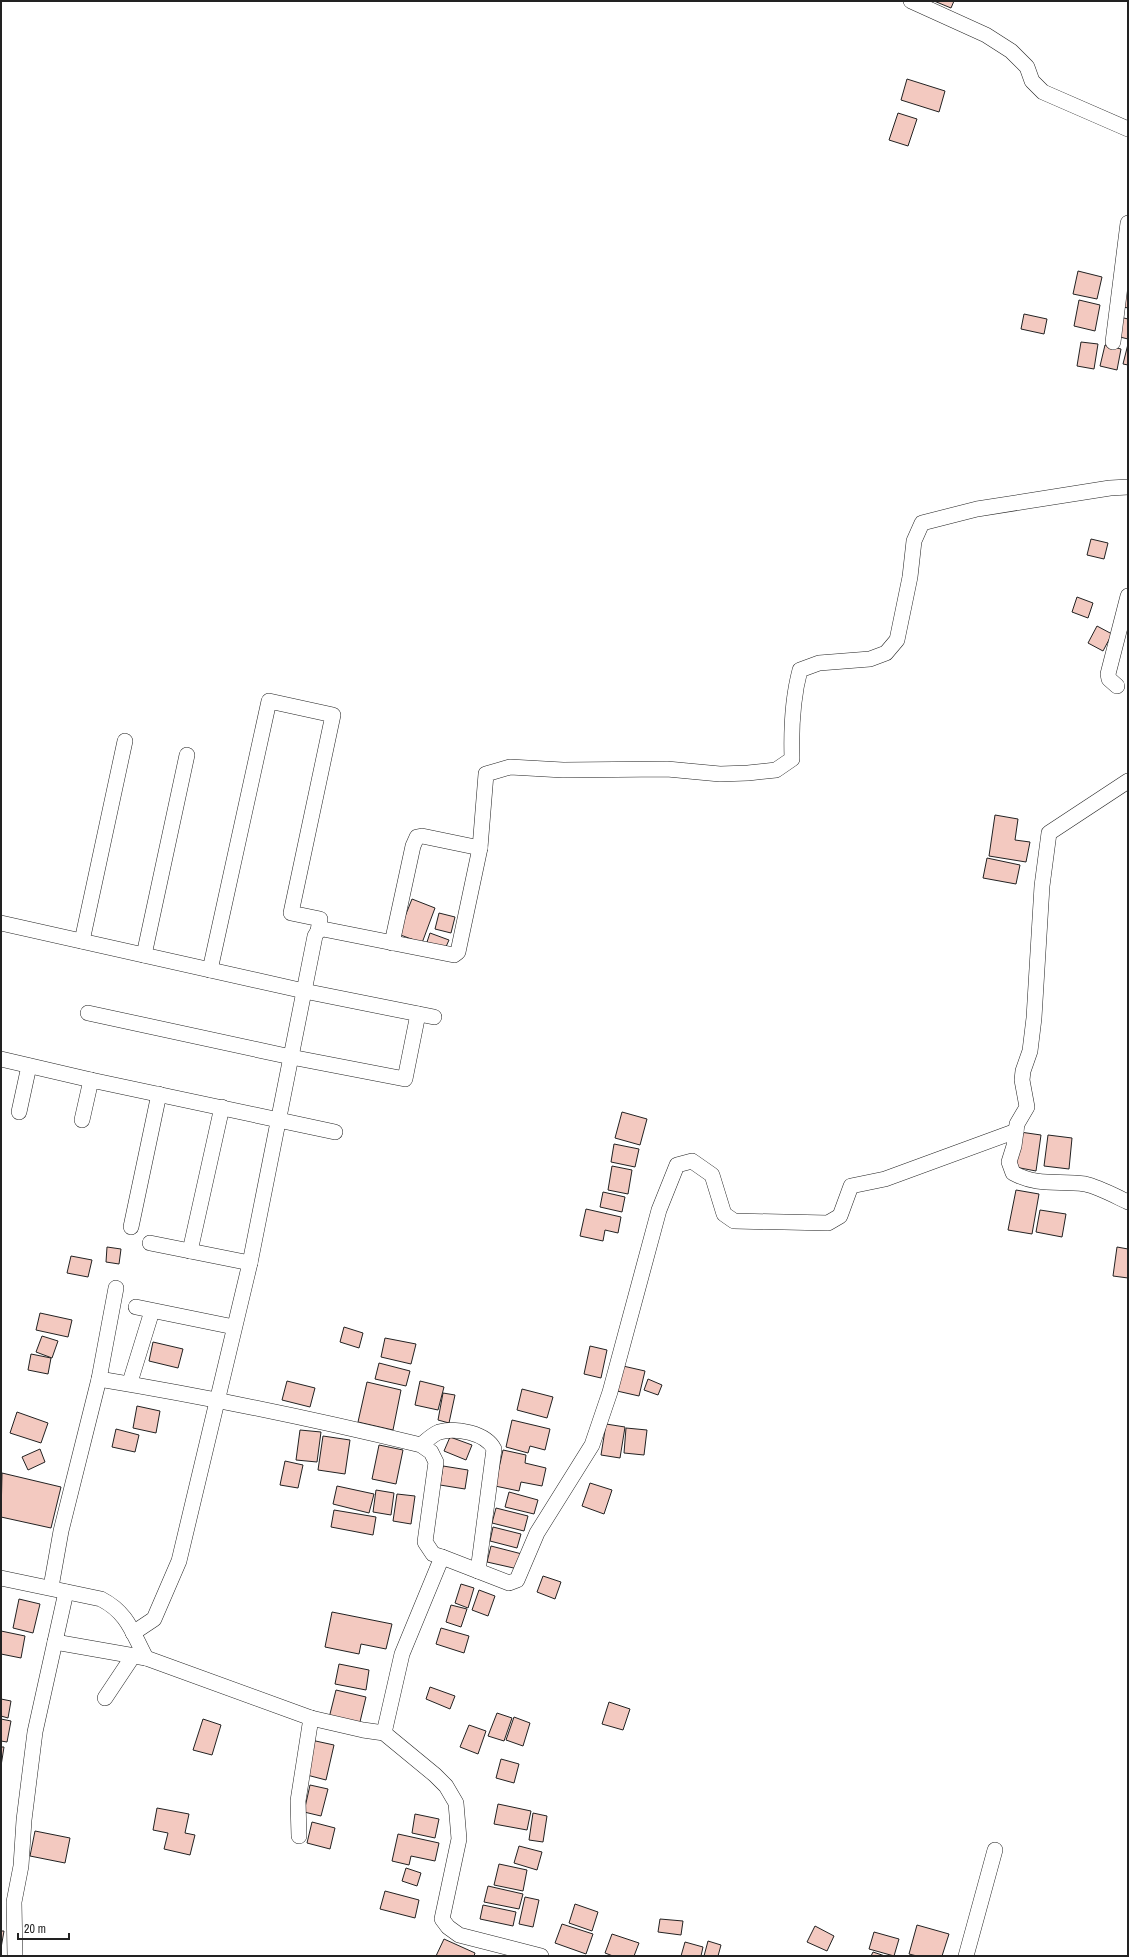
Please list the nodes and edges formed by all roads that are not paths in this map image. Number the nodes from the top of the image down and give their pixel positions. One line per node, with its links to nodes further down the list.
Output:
1 (911, 1): 2 (street)
2 (1128, 129)
3 (1128, 223): 4 (street)
4 (1113, 342)
5 (1128, 487): 11 (street)
6 (1128, 596): 7 (street)
7 (1117, 686)
8 (126, 741): 14 (street)
9 (187, 755): 16 (street)
10 (1128, 781): 31 (street)
11 (480, 848): 15 (street); 15 (street)
12 (1, 923): 14 (street)
13 (318, 931): 15 (street); 17 (street); 18 (street)
14 (82, 941): 16 (street)
15 (392, 943)
16 (144, 955): 17 (street)
17 (210, 970): 18 (street)
18 (304, 991): 20 (street); 22 (street)
19 (88, 1013): 22 (street)
20 (418, 1014): 21 (street); 22 (street)
21 (434, 1017)
22 (291, 1057): 29 (street)
23 (1, 1059): 24 (street)
24 (29, 1066): 25 (street); 28 (street)
25 (91, 1080): 26 (street); 30 (street)
26 (159, 1094): 27 (street); 34 (street)
27 (222, 1107): 29 (street); 36 (street)
28 (19, 1112)
29 (279, 1119): 32 (street); 37 (street)
30 (82, 1120)
31 (1016, 1131): 33 (street); 47 (street)
32 (335, 1132)
33 (1128, 1202)
34 (131, 1227)
35 (150, 1243): 36 (street)
36 (190, 1251): 37 (street)
37 (250, 1263): 41 (street)
38 (116, 1288): 42 (street)
39 (136, 1308): 40 (street)
40 (152, 1311): 41 (street); 43 (street)
41 (234, 1327): 44 (street)
42 (99, 1378): 44 (street); 49 (street)
43 (131, 1379)
44 (218, 1400): 45 (street); 51 (street)
45 (421, 1445): 46 (street); 47 (street)
46 (442, 1557): 47 (street); 56 (street)
47 (478, 1571)
48 (1, 1578): 49 (street)
49 (52, 1587): 50 (street)
50 (66, 1592): 51 (street); 52 (street)
51 (133, 1633): 53 (street)
52 (55, 1642): 53 (street); 59 (street)
53 (140, 1657): 54 (street); 55 (street)
54 (105, 1698)
55 (311, 1718): 56 (street); 57 (street)
56 (384, 1733): 60 (street)
57 (299, 1836)
58 (995, 1850): 63 (street)
59 (7, 1900): 61 (street)
60 (500, 1951): 62 (street)
61 (15, 1956)
62 (541, 1956)
63 (966, 1956)

